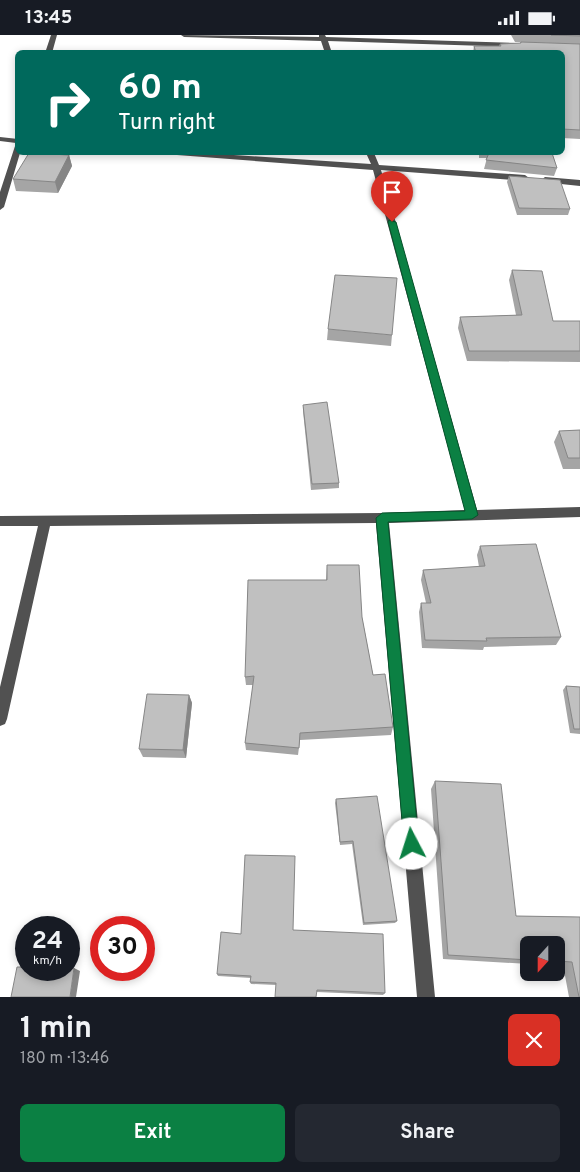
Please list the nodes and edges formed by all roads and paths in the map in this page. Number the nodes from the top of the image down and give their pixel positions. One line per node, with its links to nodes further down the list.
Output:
1 (54, 35): 5 (street)
2 (184, 35): 3 (street)
3 (323, 37): 4 (street); 6 (street)
4 (521, 46)
5 (49, 50)
6 (328, 50)
7 (0, 139): 8 (street)
8 (15, 141)
9 (15, 155): 14 (street)
10 (205, 155): 12 (street)
11 (371, 155): 12 (street)
12 (376, 167): 13 (street); 16 (street)
13 (580, 183)
14 (0, 207)
15 (580, 512): 16 (street)
16 (472, 515): 17 (street)
17 (382, 518): 19 (street); 21 (street)
18 (0, 521): 19 (street)
19 (46, 521): 20 (street)
20 (0, 719)
21 (426, 997)

